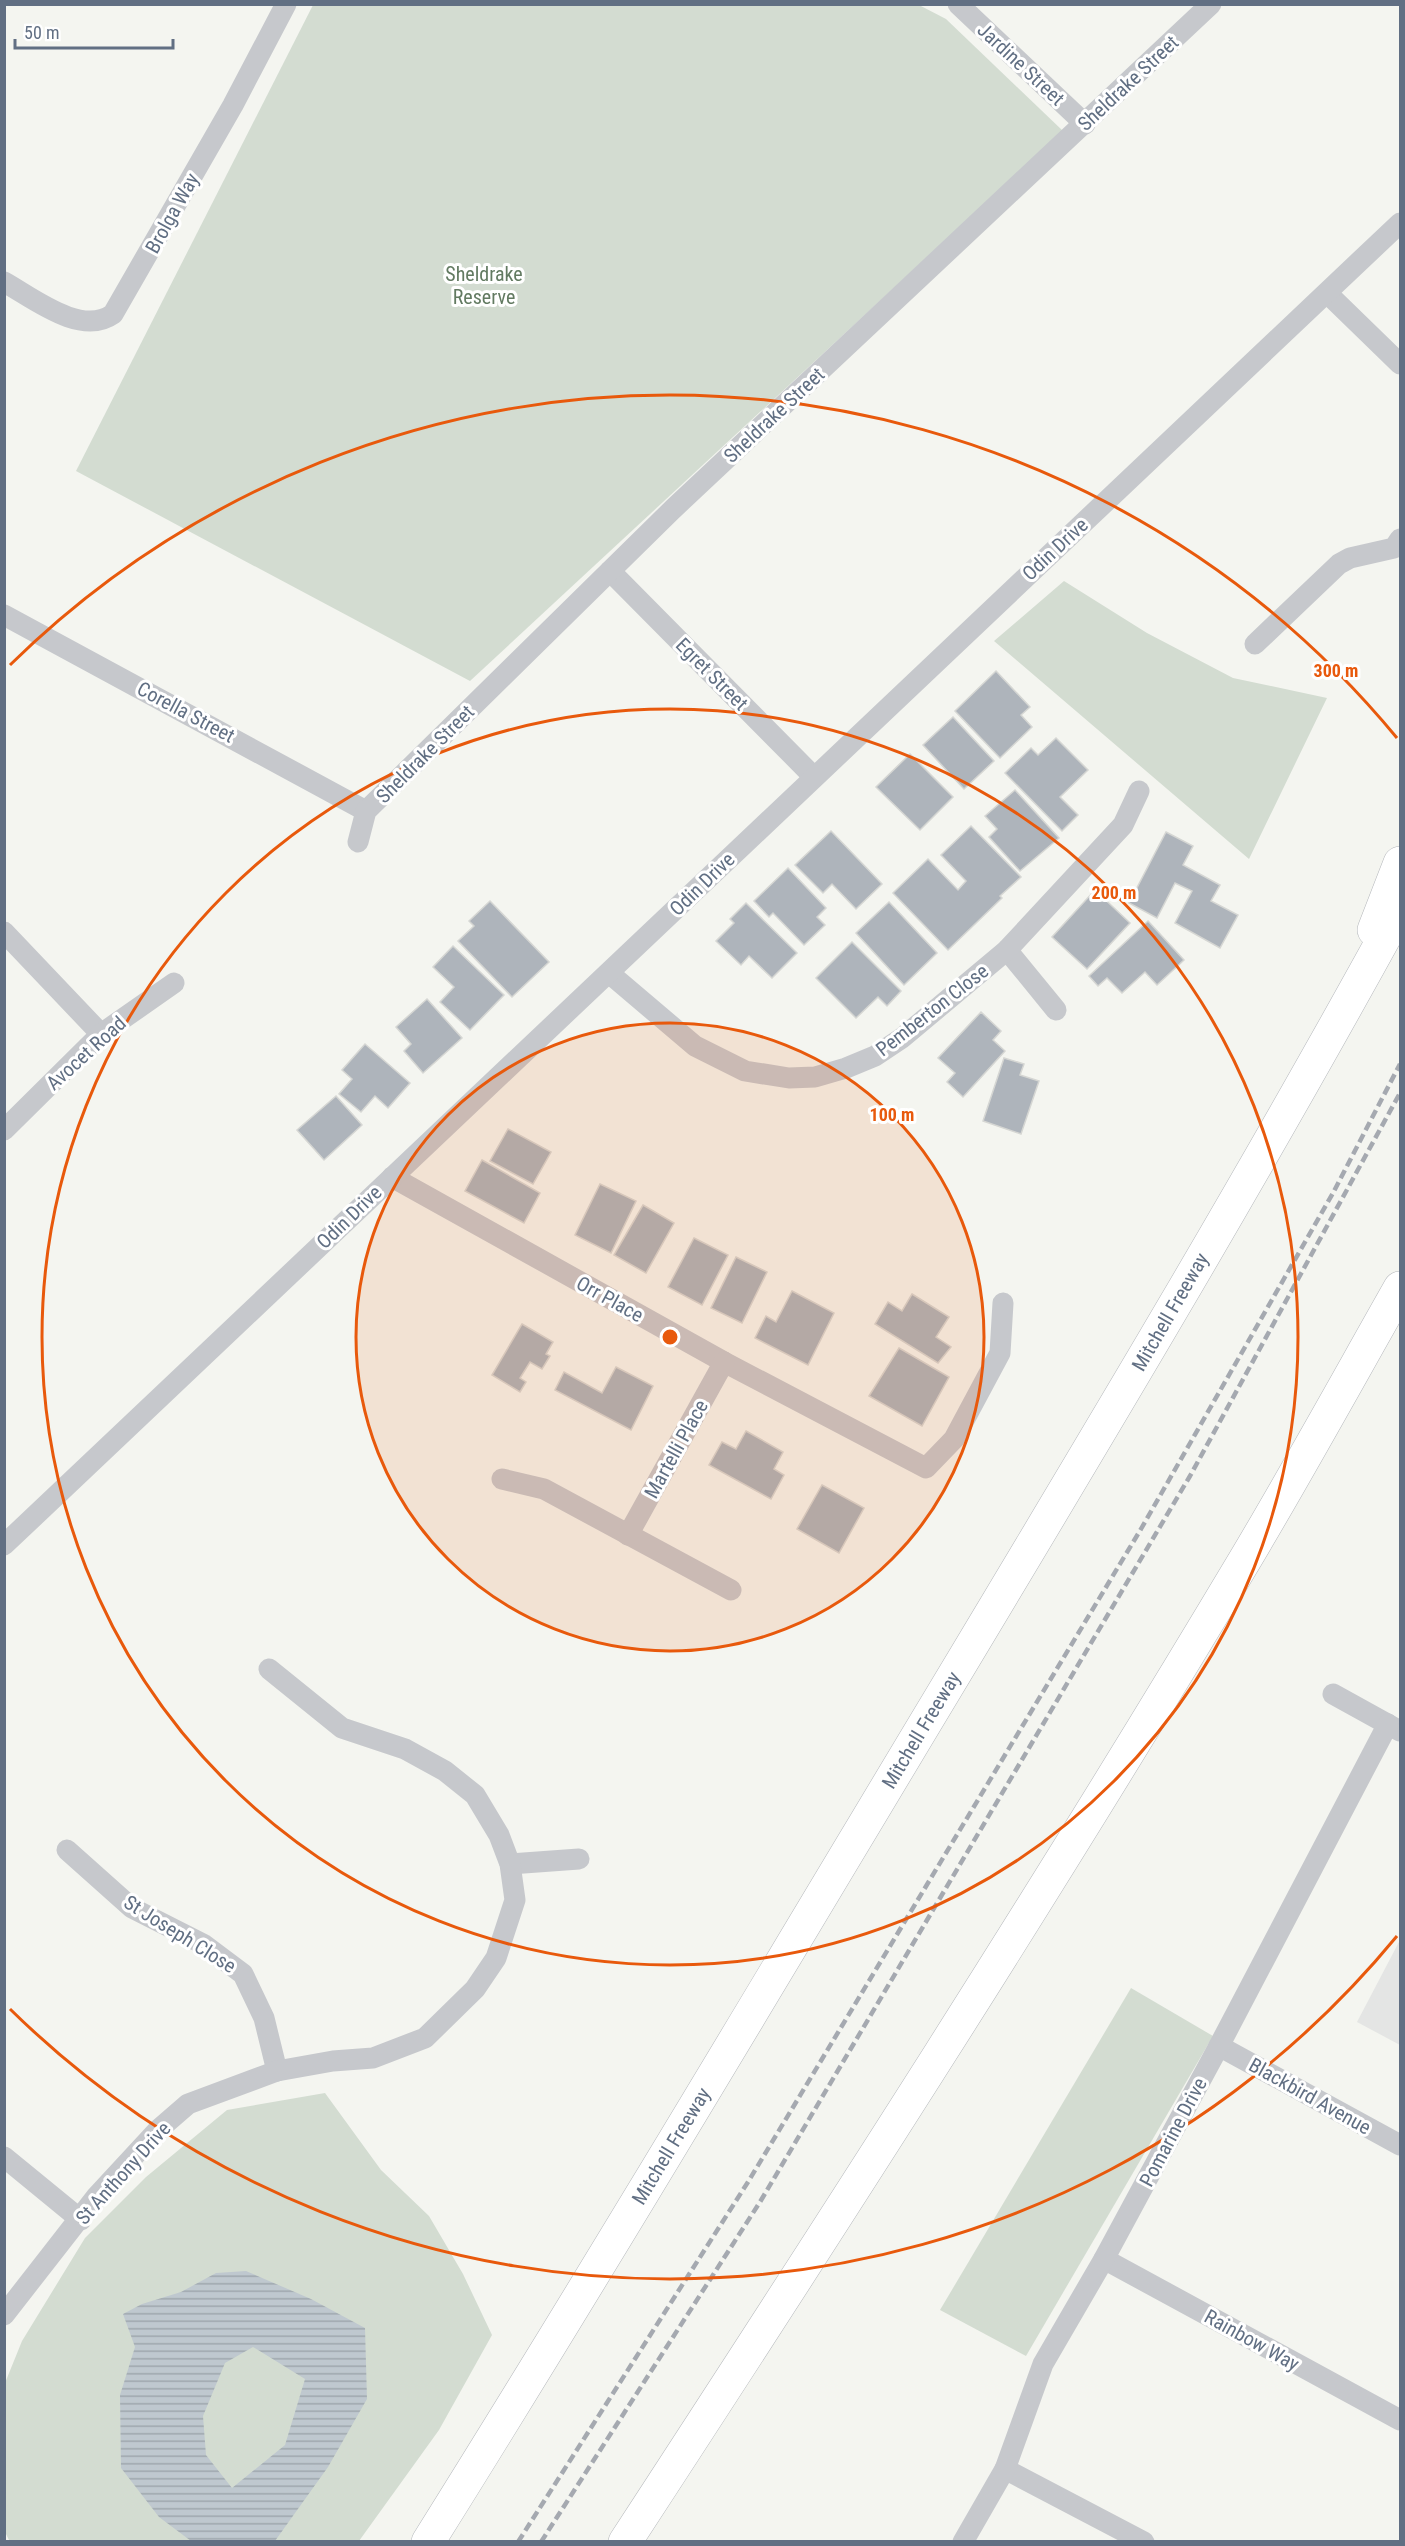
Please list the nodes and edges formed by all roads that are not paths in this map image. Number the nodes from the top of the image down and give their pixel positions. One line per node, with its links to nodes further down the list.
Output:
1 (286, 4): 6 (street, Brolga Way)
2 (958, 4): 4 (street, Jardine Street)
3 (1211, 4): 4 (street, Sheldrake Street)
4 (1085, 124): 10 (street, Sheldrake Street)
5 (1401, 223): 7 (street, Odin Drive)
6 (4, 282)
7 (1326, 294): 8 (street); 13 (street, Odin Drive)
8 (1401, 364)
9 (1401, 539): 12 (street)
10 (610, 571): 13 (street, Egret Street); 15 (street, Sheldrake Street)
11 (4, 615): 15 (street, Corella Street)
12 (1255, 644)
13 (814, 777): 21 (street, Odin Drive)
14 (1138, 791): 20 (street, Pemberton Close)
15 (366, 811): 16 (street, Sheldrake Street)
16 (358, 842)
17 (1401, 863): 24 (highway)
18 (1401, 909): 24 (highway, Mitchell Freeway)
19 (4, 932): 25 (street)
20 (1008, 950): 21 (street, Pemberton Close); 23 (street)
21 (609, 973): 27 (street, Odin Drive)
22 (174, 983): 25 (street, Avocet Road)
23 (1056, 1010)
24 (1336, 1026): 50 (highway, Mitchell Freeway)
25 (101, 1034): 26 (street, Avocet Road)
26 (4, 1130)
27 (392, 1177): 30 (street, Orr Place); 33 (street, Odin Drive)
28 (1401, 1288): 51 (highway)
29 (1003, 1303): 30 (street, Orr Place)
30 (724, 1362): 32 (street, Martelli Place)
31 (502, 1479): 32 (street)
32 (628, 1535): 34 (street)
33 (4, 1545)
34 (731, 1590)
35 (269, 1670): 40 (street, St Anthony Drive)
36 (1333, 1694): 37 (street)
37 (1394, 1728): 41 (street, Pomarine Drive)
38 (67, 1850): 42 (street, St Joseph Close)
39 (579, 1859): 40 (street)
40 (510, 1864): 42 (street, St Anthony Drive)
41 (1219, 2046): 43 (street, Blackbird Avenue); 46 (street, Pomarine Drive)
42 (277, 2071): 45 (street, St Anthony Drive)
43 (1401, 2145)
44 (4, 2157): 45 (street)
45 (81, 2220): 47 (street, St Anthony Drive)
46 (1104, 2259): 48 (street, Rainbow Way); 49 (street, Pomarine Drive)
47 (4, 2315)
48 (1401, 2420)
49 (1005, 2469): 52 (street, Pomarine Drive); 53 (street)
50 (428, 2541)
51 (625, 2541)
52 (963, 2541)
53 (1144, 2541)

